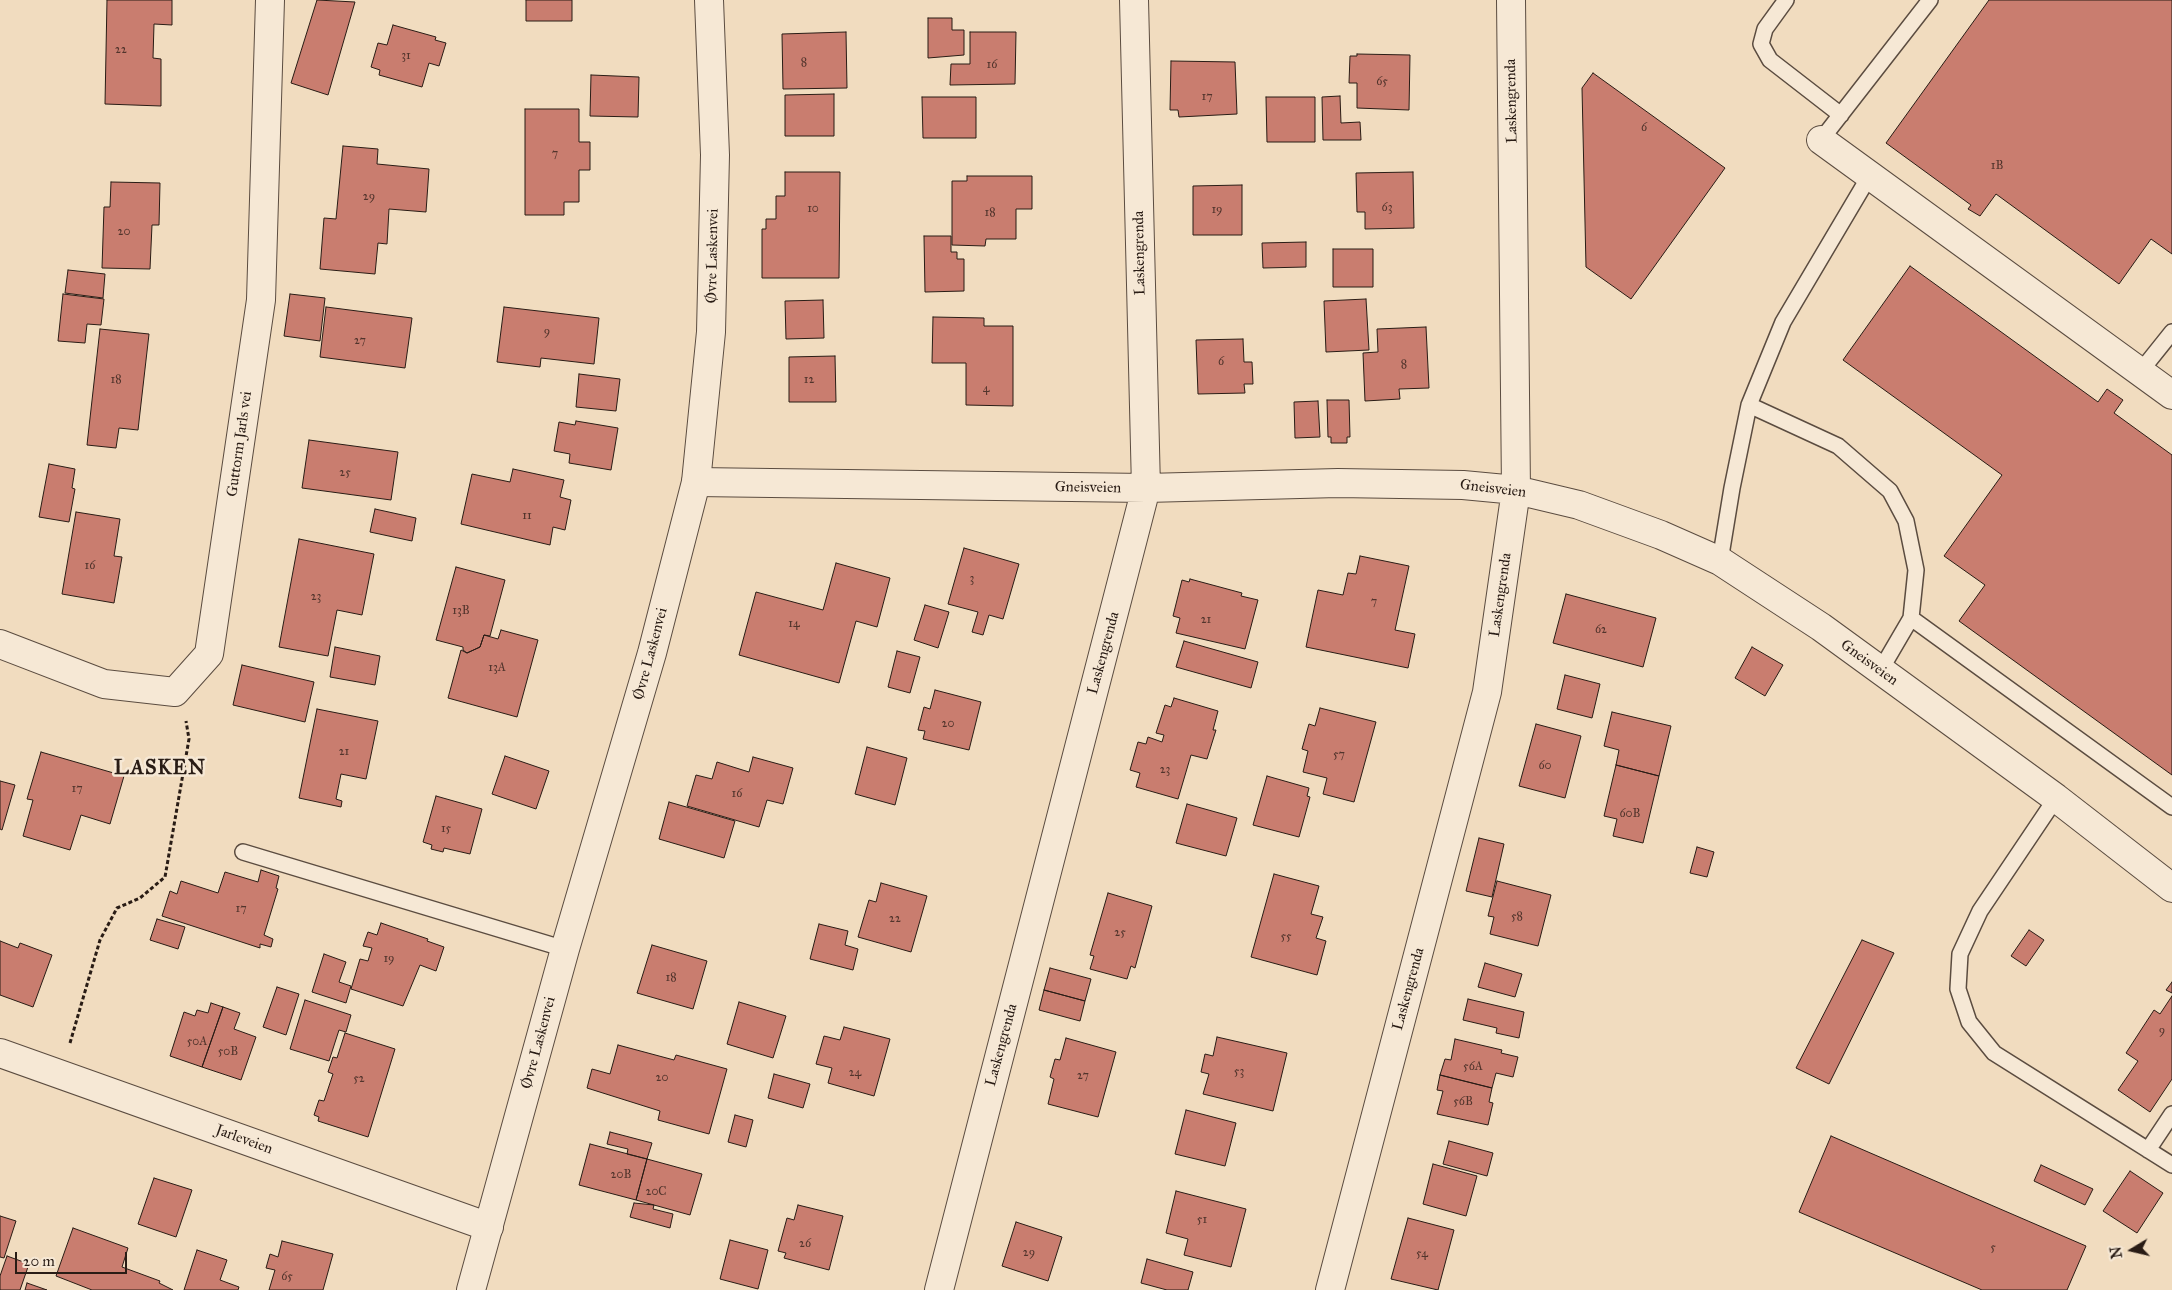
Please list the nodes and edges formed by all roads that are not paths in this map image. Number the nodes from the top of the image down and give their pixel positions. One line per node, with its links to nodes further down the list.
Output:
1 (270, 0): 19 (street, Guttorm Jarls vei)
2 (709, 0): 14 (street, Øvre Laskenvei)
3 (1134, 0): 15 (street, Laskengrenda)
4 (1511, 0): 16 (street, Laskengrenda)
5 (1786, 0): 7 (lane)
6 (1930, 0): 7 (lane)
7 (1841, 115): 8 (lane)
8 (1821, 140): 9 (street)
9 (1870, 175): 11 (street); 13 (lane)
10 (2172, 332): 11 (lane)
11 (2140, 372): 12 (street)
12 (2172, 395)
13 (1749, 405): 17 (lane); 18 (lane)
14 (696, 482): 15 (street, Gneisveien); 25 (street, Øvre Laskenvei)
15 (1146, 488): 16 (street, Gneisveien); 32 (street, Laskengrenda)
16 (1516, 490): 17 (street, Gneisveien); 33 (street, Laskengrenda)
17 (1720, 561): 20 (street, Gneisveien)
18 (1912, 618): 20 (lane); 22 (lane)
19 (0, 644)
20 (1880, 671): 21 (street, Gneisveien)
21 (2056, 798): 24 (street, Gneisveien); 28 (lane)
22 (2172, 807)
23 (243, 852): 25 (lane)
24 (2172, 888)
25 (565, 949): 30 (street, Øvre Laskenvei)
26 (0, 1053): 30 (street, Jarleveien)
27 (2172, 1114): 28 (lane)
28 (2148, 1150): 29 (lane)
29 (2172, 1165)
30 (489, 1227): 31 (street, Øvre Laskenvei)
31 (471, 1290)
32 (939, 1290)
33 (1330, 1290)

